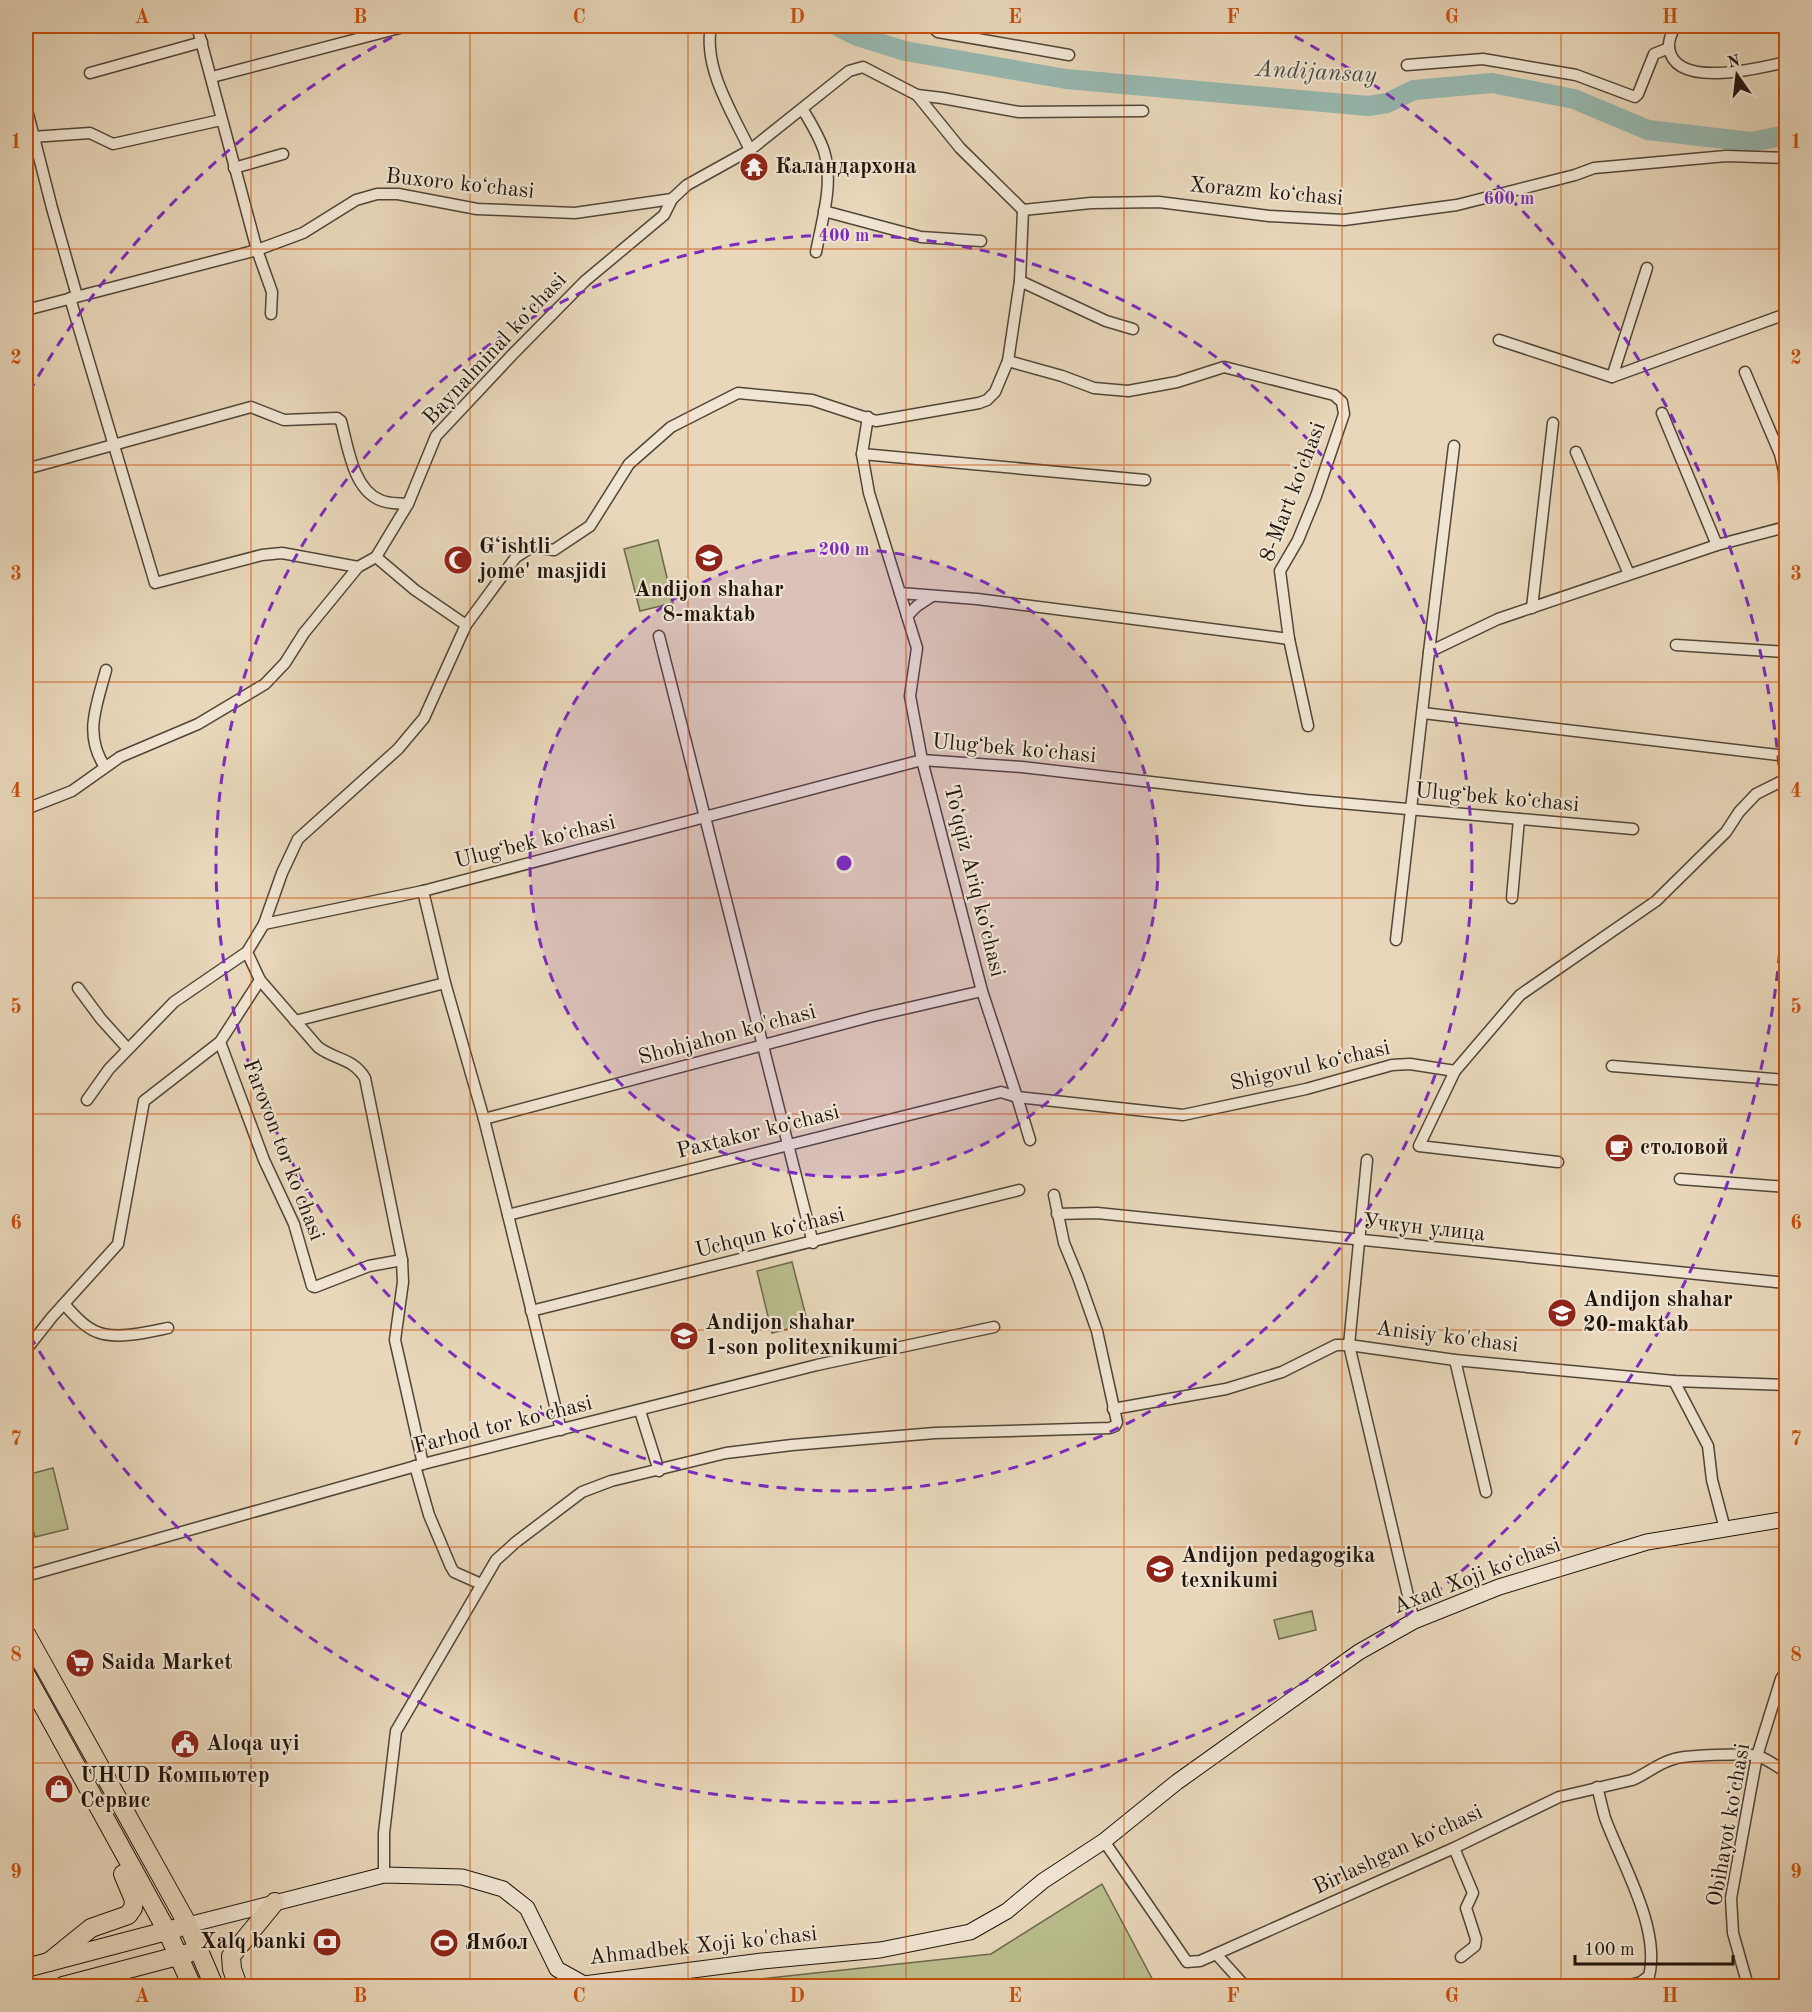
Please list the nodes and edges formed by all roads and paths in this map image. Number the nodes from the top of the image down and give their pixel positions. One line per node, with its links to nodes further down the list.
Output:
1 (197, 26): 6 (street)
2 (407, 26): 12 (street)
3 (711, 26): 19 (street)
4 (931, 26): 8 (street)
5 (1674, 26): 7 (street)
6 (202, 42): 11 (street); 12 (street)
7 (1669, 48): 9 (street); 10 (street)
8 (1069, 55)
9 (1786, 62)
10 (1407, 65)
11 (90, 73)
12 (212, 77): 17 (street)
13 (917, 95): 15 (street, Baynalminal koʻchasi); 16 (street); 24 (street)
14 (26, 105): 18 (street)
15 (803, 110): 19 (street, Baynalminal koʻchasi); 25 (street)
16 (1143, 111)
17 (221, 120): 18 (street); 22 (street)
18 (33, 138): 31 (street)
19 (750, 150): 23 (street, Baynalminal koʻchasi)
20 (283, 154): 22 (street)
21 (1786, 158): 24 (street, Xorazm koʻchasi)
22 (234, 168): 27 (street)
23 (672, 199): 27 (street, Buxoro koʻchasi); 49 (street, Baynalminal koʻchasi)
24 (1023, 210): 30 (street)
25 (824, 211): 26 (street); 28 (street)
26 (981, 241)
27 (257, 250): 31 (street, Buxoro koʻchasi); 33 (street)
28 (816, 252)
29 (1647, 268): 39 (street)
30 (1020, 281): 35 (street); 37 (street)
31 (74, 297): 32 (street, Buxoro koʻchasi); 43 (street)
32 (26, 310)
33 (271, 314)
34 (1786, 314): 39 (street)
35 (1132, 329)
36 (1499, 340): 39 (street)
37 (1008, 362): 41 (street); 61 (street, 8-Mart koʻchasi)
38 (1744, 372): 50 (street)
39 (1612, 377)
40 (1662, 413): 51 (street)
41 (868, 417): 46 (street, Toʻqqiz Ariq koʻchasi); 59 (street)
42 (1553, 423): 57 (street)
43 (114, 445): 47 (street); 49 (street); 53 (street)
44 (1454, 446): 63 (street)
45 (1576, 452): 54 (street)
46 (862, 454): 48 (street); 55 (street, Toʻqqiz Ariq koʻchasi)
47 (26, 469)
48 (1144, 480)
49 (408, 504): 52 (street, Baynalminal koʻchasi)
50 (1786, 527): 51 (street)
51 (1717, 545): 54 (street)
52 (376, 557): 53 (street, Baynalminal koʻchasi); 59 (street)
53 (358, 567): 70 (street, Baynalminal koʻchasi)
54 (1629, 574): 57 (street)
55 (900, 593): 56 (street); 58 (street, Toʻqqiz Ariq koʻchasi)
56 (933, 596): 58 (street); 61 (street)
57 (1532, 608): 63 (street)
58 (907, 616): 69 (street, Toʻqqiz Ariq koʻchasi)
59 (466, 625): 79 (street)
60 (659, 636): 74 (street)
61 (1289, 639): 67 (street, 8-Mart koʻchasi)
62 (1676, 645): 64 (street)
63 (1429, 652): 66 (street)
64 (1786, 652)
65 (106, 670): 70 (street)
66 (1424, 713): 68 (street); 73 (street)
67 (1308, 726)
68 (1786, 756)
69 (922, 760): 73 (street, Ulugʻbek koʻchasi); 74 (street, Ulugʻbek koʻchasi); 85 (street, Toʻqqiz Ariq koʻchasi)
70 (105, 767): 72 (street, Baynalminal koʻchasi)
71 (1786, 779): 91 (street)
72 (26, 809)
73 (1411, 810): 75 (street, Ulugʻbek koʻchasi); 80 (street)
74 (706, 817): 77 (street, Ulugʻbek koʻchasi); 88 (street)
75 (1519, 819): 76 (street, Ulugʻbek koʻchasi); 78 (street)
76 (1633, 829)
77 (423, 891): 79 (street, Ulugʻbek koʻchasi); 83 (street)
78 (1512, 898)
79 (264, 924): 81 (street)
80 (1396, 940)
81 (247, 952): 82 (street); 89 (street)
82 (260, 980): 86 (street); 87 (street)
83 (445, 983): 86 (street); 95 (street)
84 (78, 988): 89 (street)
85 (982, 991): 88 (street, Shohjahon ko'chasi); 93 (street, Toʻqqiz Ariq koʻchasi)
86 (295, 1021): 108 (street)
87 (220, 1042): 108 (street, Farovon tor ko'chasi); 110 (street)
88 (763, 1046): 95 (street, Shohjahon ko'chasi); 97 (street)
89 (128, 1049): 94 (street)
90 (1612, 1066): 92 (street)
91 (1455, 1071): 93 (street, Shigovul koʻchasi); 99 (street)
92 (1786, 1080)
93 (1017, 1097): 96 (street, Toʻqqiz Ariq koʻchasi); 97 (street, Paxtakor koʻchasi)
94 (87, 1100)
95 (484, 1119): 105 (street)
96 (1029, 1140)
97 (788, 1145): 105 (street, Paxtakor koʻchasi); 107 (street)
98 (1367, 1160): 106 (street)
99 (1558, 1162)
100 (1680, 1179): 101 (street)
101 (1786, 1187)
102 (1019, 1190): 107 (street, Uchqun koʻchasi)
103 (1054, 1195): 104 (street)
104 (1057, 1214): 106 (street, Учкун улица); 119 (street)
105 (508, 1215): 111 (street)
106 (1360, 1241): 109 (street, Учкун улица); 114 (street)
107 (813, 1243): 111 (street, Uchqun koʻchasi)
108 (402, 1260): 122 (street)
109 (1786, 1283)
110 (64, 1304): 113 (street); 115 (street)
111 (531, 1311): 121 (street)
112 (994, 1327): 120 (street, Farhod tor ko'chasi)
113 (168, 1328)
114 (1349, 1345): 116 (street, Anisiy ko'chasi); 119 (street, Anisiy ko'chasi); 129 (street)
115 (26, 1350)
116 (1455, 1360): 117 (street, Anisiy ko'chasi); 124 (street)
117 (1674, 1381): 118 (street, Anisiy ko'chasi); 126 (street)
118 (1786, 1385)
119 (1113, 1409): 123 (street)
120 (640, 1411): 121 (street, Farhod tor ko'chasi); 123 (street)
121 (561, 1430): 122 (street, Farhod tor ko'chasi)
122 (419, 1465): 127 (street, Farhod tor ko'chasi); 128 (street)
123 (659, 1471): 128 (street)
124 (1486, 1492)
125 (1786, 1519): 126 (street, Axad Xoji koʻchasi)
126 (1725, 1529): 129 (street, Axad Xoji koʻchasi)
127 (26, 1576)
128 (481, 1584): 139 (street)
129 (1414, 1621): 137 (street, Axad Xoji koʻchasi)
130 (26, 1634): 141 (main road)
131 (1786, 1671): 133 (street, Obihayot koʻchasi)
132 (26, 1675): 136 (main road)
133 (1757, 1756): 134 (street, Birlashgan koʻchasi); 135 (street, Birlashgan koʻchasi); 152 (street, Obihayot koʻchasi)
134 (1786, 1772)
135 (1598, 1787): 138 (street, Birlashgan koʻchasi); 151 (street)
136 (89, 1790): 141 (main road); 144 (main road)
137 (1104, 1841): 139 (street, Ahmadbek Xoji ko'chasi); 142 (street, Birlashgan koʻchasi)
138 (1454, 1848): 142 (street, Birlashgan koʻchasi); 143 (street)
139 (384, 1875): 140 (street, Ahmadbek Xoji ko'chasi)
140 (275, 1902): 141 (street, Ahmadbek Xoji ko'chasi); 149 (main road)
141 (183, 1941): 144 (main road); 146 (main road); 147 (main road); 148 (main road)
142 (1216, 1954): 150 (street)
143 (1461, 1957)
144 (49, 1962): 145 (main road)
145 (26, 1968)
146 (63, 1986)
147 (192, 1986)
148 (214, 1986)
149 (238, 1986)
150 (1245, 1986)
151 (1628, 1986)
152 (1748, 1986)

